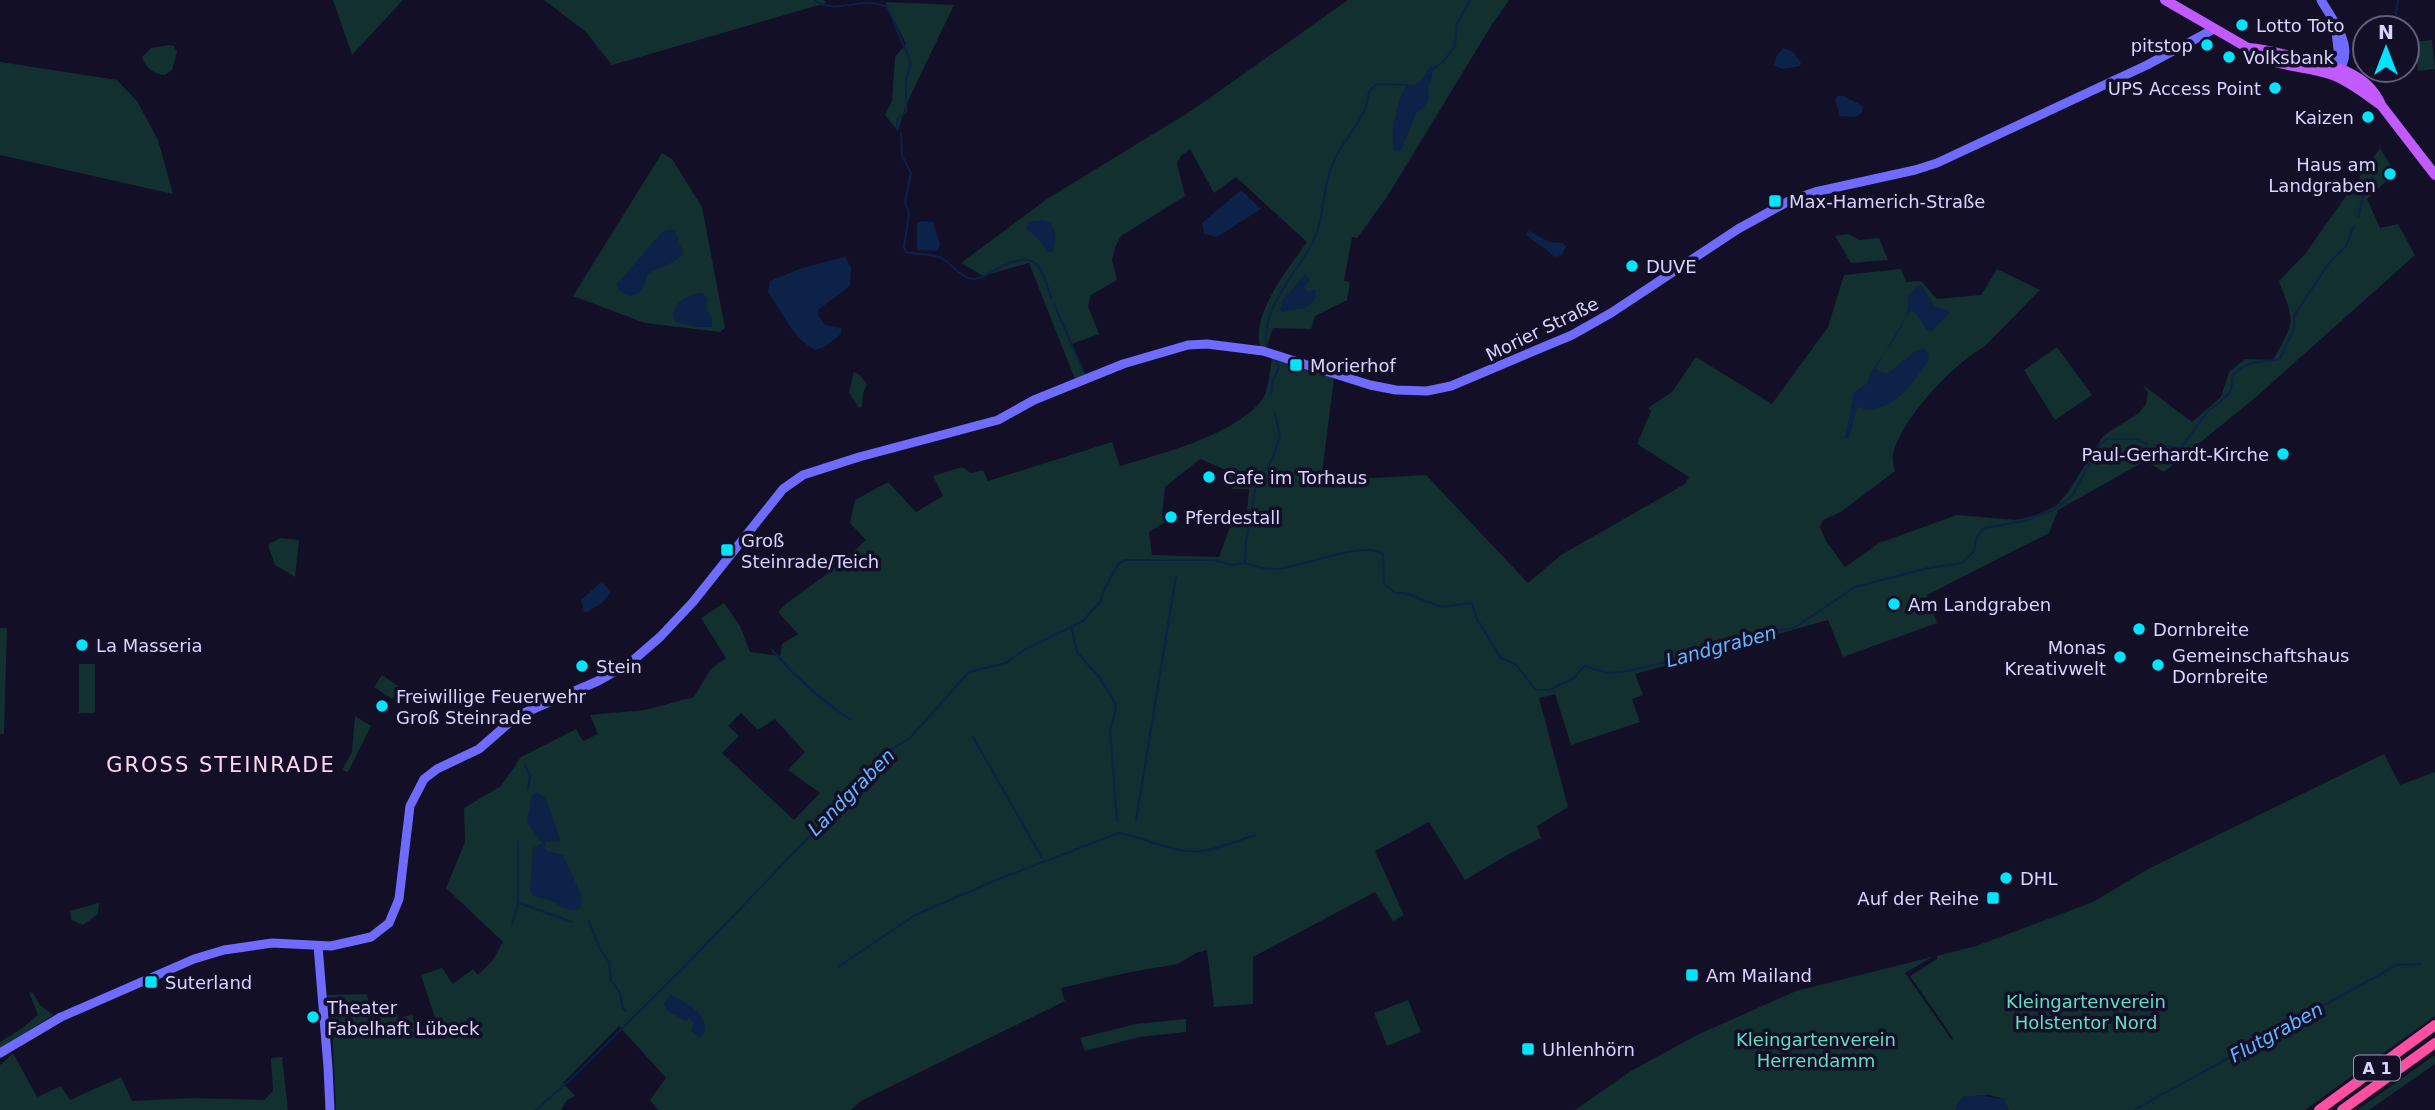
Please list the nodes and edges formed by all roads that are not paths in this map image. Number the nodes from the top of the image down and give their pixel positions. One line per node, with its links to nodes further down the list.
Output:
1 (2165, 0): 3 (main road)
2 (2321, 0): 4 (main road)
3 (2214, 29): 4 (main road); 6 (main road, Morier Straße)
4 (2336, 70): 5 (main road)
5 (2435, 175)
6 (317, 946): 9 (main road, Morier Straße); 10 (main road)
7 (2435, 1025): 11 (highway, A 1)
8 (2435, 1043): 12 (highway, A 1)
9 (0, 1053)
10 (330, 1110)
11 (2319, 1110)
12 (2342, 1110)

